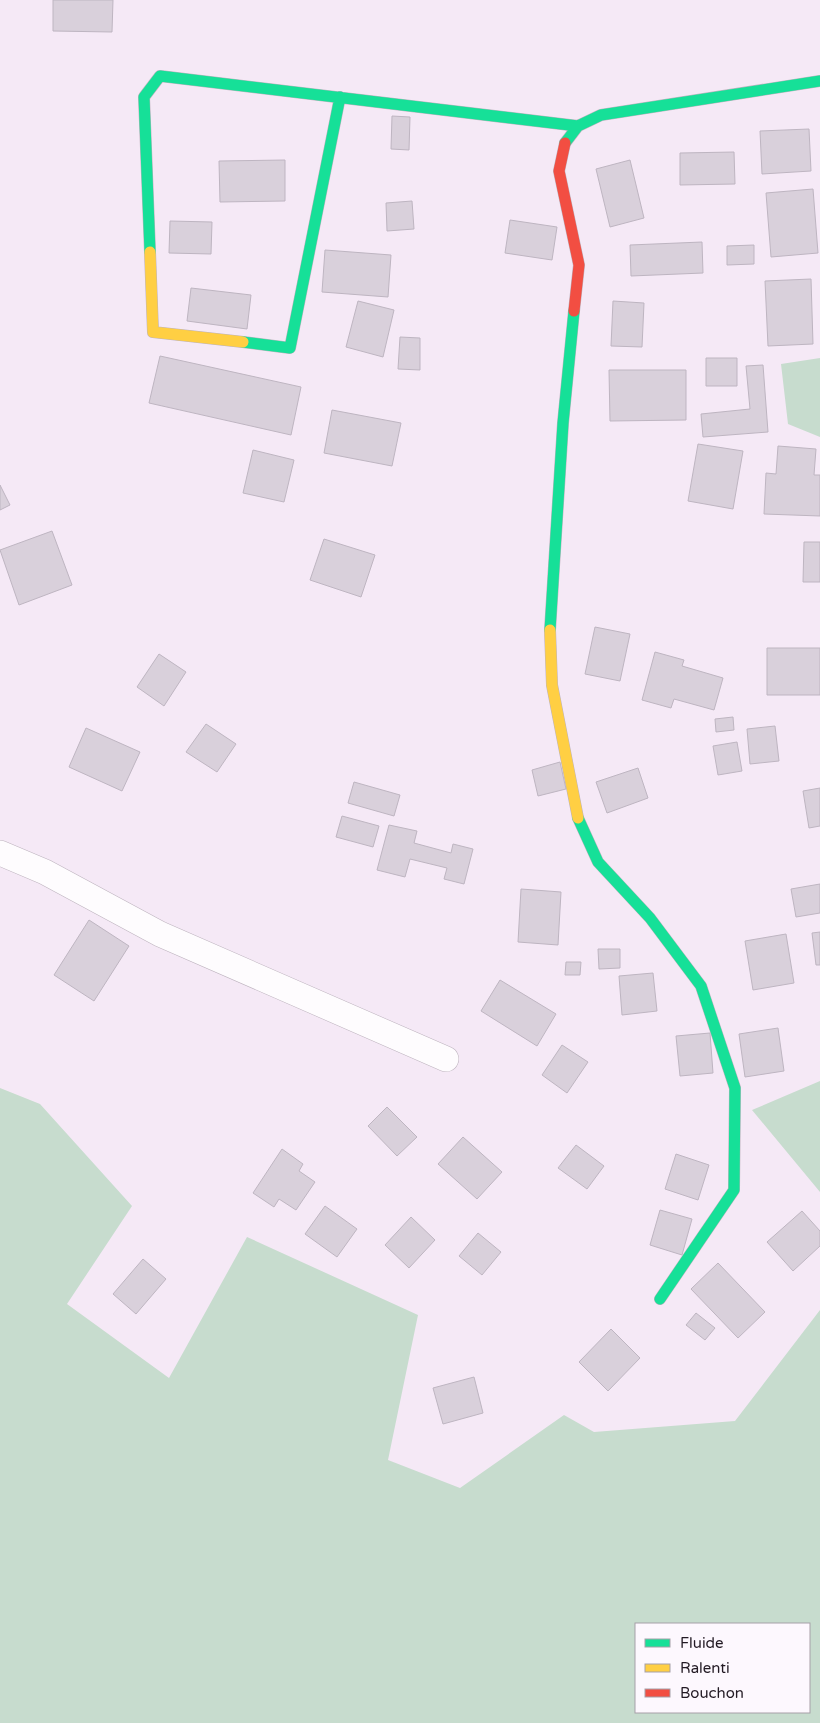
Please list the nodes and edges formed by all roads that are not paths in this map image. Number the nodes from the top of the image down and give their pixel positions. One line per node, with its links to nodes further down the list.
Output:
1 (820, 81): 3 (street)
2 (340, 97): 2 (street); 3 (street)
3 (578, 126): 6 (street)
4 (0, 853): 5 (street)
5 (446, 1059)
6 (660, 1299)

